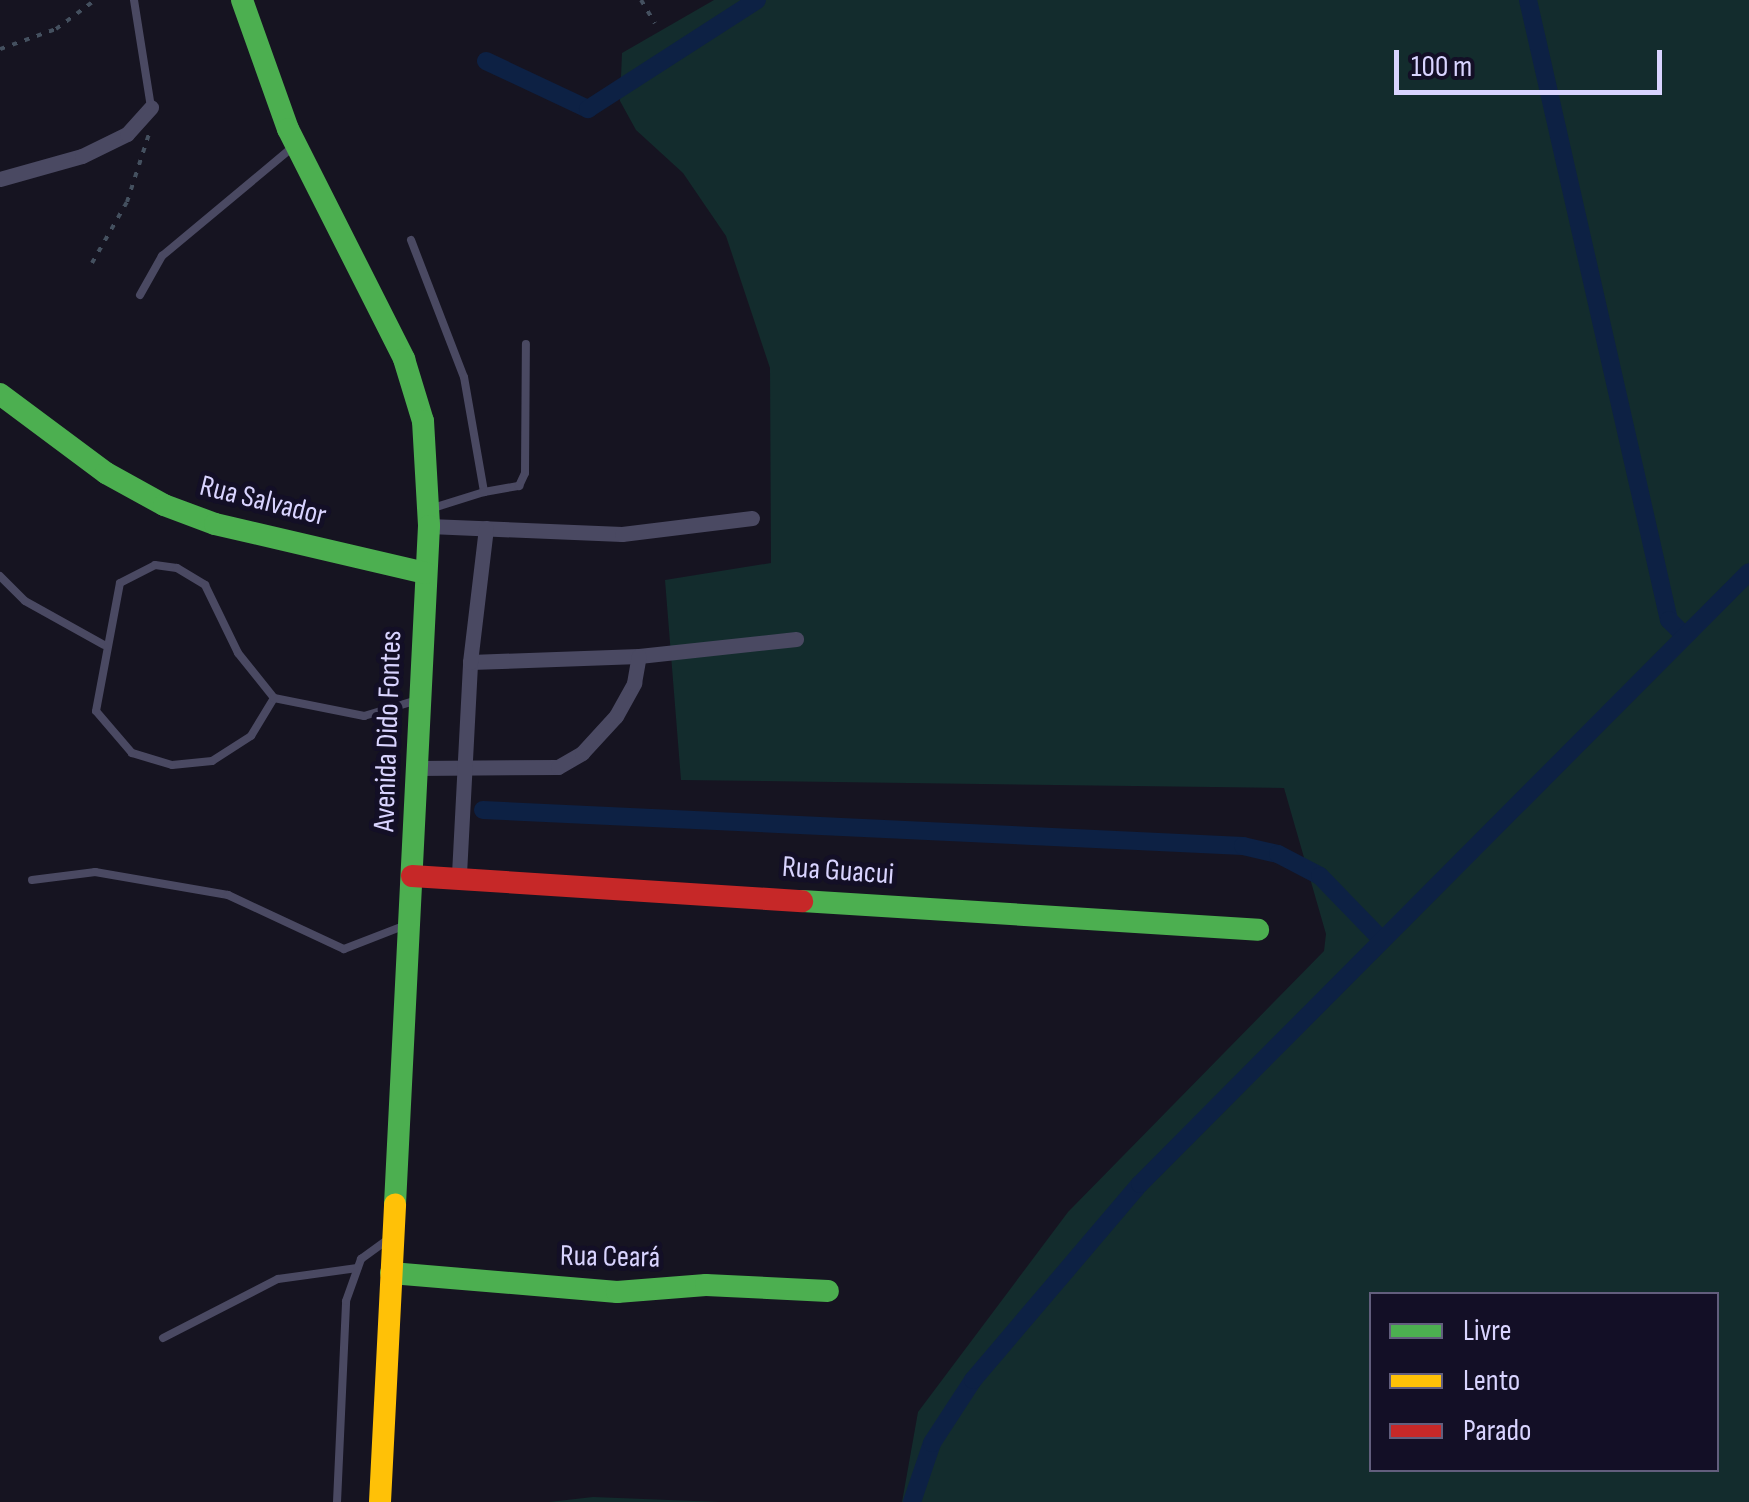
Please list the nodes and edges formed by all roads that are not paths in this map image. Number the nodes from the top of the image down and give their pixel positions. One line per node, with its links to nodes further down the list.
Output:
1 (134, 0): 3 (lane)
2 (242, 0): 4 (street, Avenida Dido Fontes)
3 (152, 106): 5 (street)
4 (297, 144): 7 (lane); 11 (street, Avenida Dido Fontes)
5 (0, 179)
6 (411, 240): 10 (lane)
7 (140, 296)
8 (526, 344): 10 (lane)
9 (0, 394): 14 (street, Rua Salvador)
10 (484, 492): 11 (lane)
11 (428, 518): 13 (street); 14 (street, Avenida Dido Fontes)
12 (752, 518): 13 (street)
13 (486, 528): 19 (street)
14 (424, 573): 21 (street, Avenida Dido Fontes)
15 (0, 576): 17 (lane)
16 (796, 639): 18 (street)
17 (104, 645): 20 (lane); 20 (lane)
18 (638, 656): 19 (street); 22 (street)
19 (470, 662): 22 (street)
20 (274, 698): 21 (lane)
21 (419, 699): 23 (street, Avenida Dido Fontes)
22 (467, 766): 23 (street); 24 (street)
23 (416, 768): 25 (street, Avenida Dido Fontes)
24 (459, 874): 25 (street, Rua Guacui); 28 (street, Rua Guacui)
25 (412, 876): 27 (street, Avenida Dido Fontes)
26 (32, 880): 27 (lane)
27 (410, 923): 29 (street, Avenida Dido Fontes)
28 (1258, 930)
29 (393, 1237): 30 (lane); 31 (street, Avenida Dido Fontes)
30 (357, 1268): 33 (lane); 34 (lane)
31 (391, 1274): 32 (street, Rua Ceará); 35 (street, Avenida Dido Fontes)
32 (828, 1291)
33 (163, 1338)
34 (337, 1502)
35 (380, 1502)

